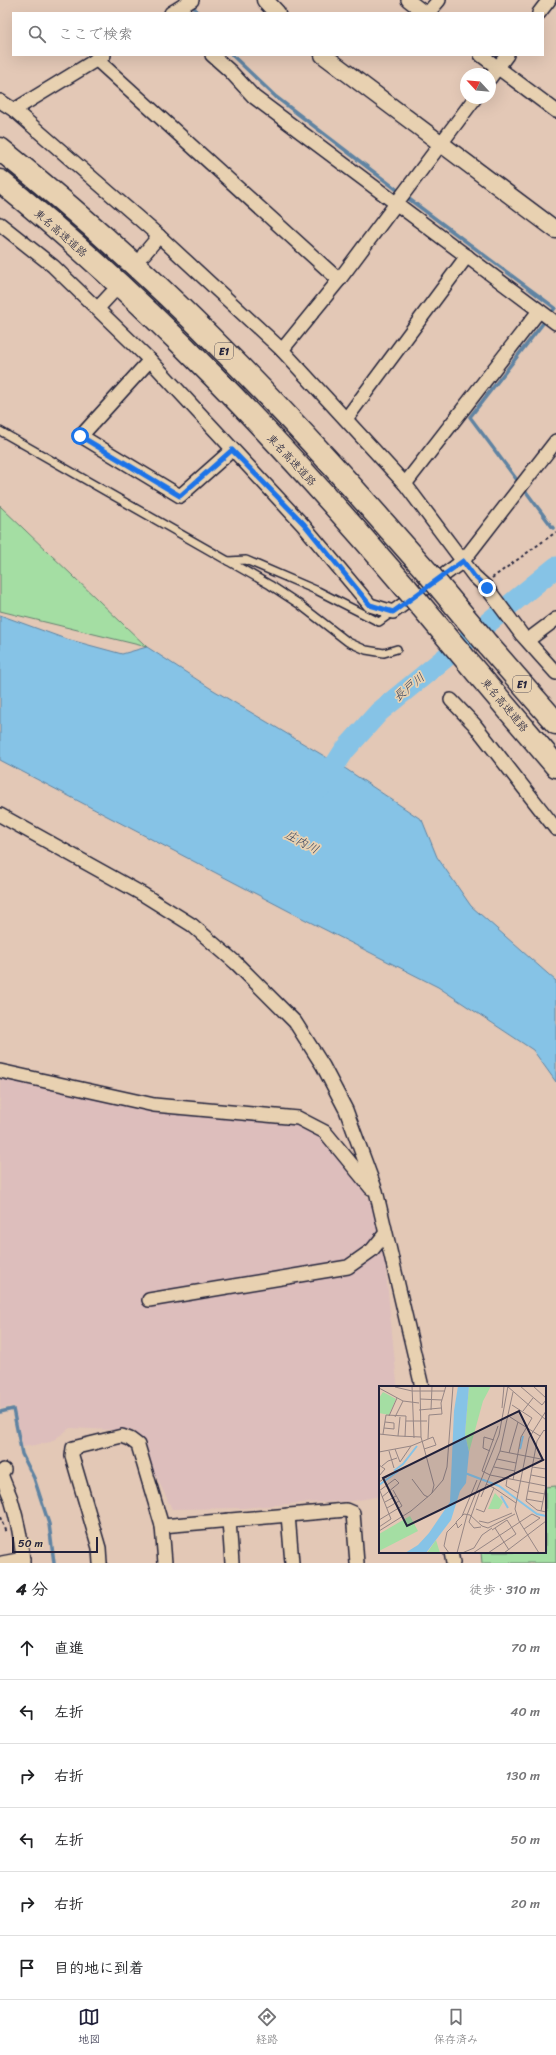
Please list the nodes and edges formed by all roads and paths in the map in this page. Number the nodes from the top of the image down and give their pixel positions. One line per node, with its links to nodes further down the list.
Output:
1 (192, 0): 6 (street)
2 (265, 0): 7 (street)
3 (408, 0): 8 (street)
4 (439, 0): 9 (street)
5 (549, 0): 10 (street)
6 (177, 8)
7 (276, 12)
8 (424, 12)
9 (429, 12)
10 (540, 12)
11 (213, 56): 26 (street)
12 (324, 56): 23 (street)
13 (482, 56): 16 (street)
14 (506, 56): 17 (street)
15 (100, 57): 21 (street); 32 (street)
16 (490, 68)
17 (496, 70)
18 (496, 74): 22 (street)
19 (0, 101): 21 (street)
20 (471, 104): 23 (street)
21 (14, 110): 29 (street)
22 (556, 111)
23 (441, 144): 26 (street); 28 (street)
24 (0, 149): 54 (highway, E1, bridge)
25 (0, 181): 55 (highway, 東名高速道路 / E1, bridge)
26 (396, 203): 31 (street); 32 (street)
27 (0, 224): 34 (street)
28 (556, 230)
29 (158, 236): 30 (street); 37 (street)
30 (144, 254)
31 (467, 256): 35 (street); 39 (street)
32 (339, 280): 37 (street)
33 (111, 294): 34 (street)
34 (98, 308): 38 (street)
35 (540, 312): 36 (street); 43 (street)
36 (554, 322)
37 (282, 350): 39 (street)
38 (150, 360): 42 (street); 42 (street)
39 (346, 419): 43 (street)
40 (0, 431): 45 (lane)
41 (556, 441): 46 (street)
42 (232, 450): 48 (street)
43 (405, 484): 46 (street)
44 (556, 532): 47 (path)
45 (227, 561): 48 (lane); 51 (lane)
46 (463, 561): 47 (street); 48 (street)
47 (485, 586): 50 (street)
48 (393, 612)
49 (556, 619): 50 (street)
50 (525, 638): 52 (street)
51 (398, 649)
52 (556, 673)
53 (451, 700): 57 (street)
54 (556, 722)
55 (556, 766)
56 (0, 815): 59 (street)
57 (556, 829)
58 (0, 1072): 59 (street)
59 (376, 1191): 60 (street)
60 (385, 1234): 61 (street); 62 (street)
61 (150, 1300)
62 (422, 1386)
63 (4, 1470): 68 (street)
64 (288, 1515): 65 (street); 73 (street); 74 (street)
65 (229, 1520): 66 (street); 72 (street)
66 (162, 1526): 70 (street); 71 (street)
67 (451, 1553): 75 (street)
68 (23, 1561): 69 (street)
69 (2, 1563)
70 (100, 1563)
71 (165, 1563)
72 (232, 1563)
73 (292, 1563)
74 (357, 1563)
75 (453, 1563)

